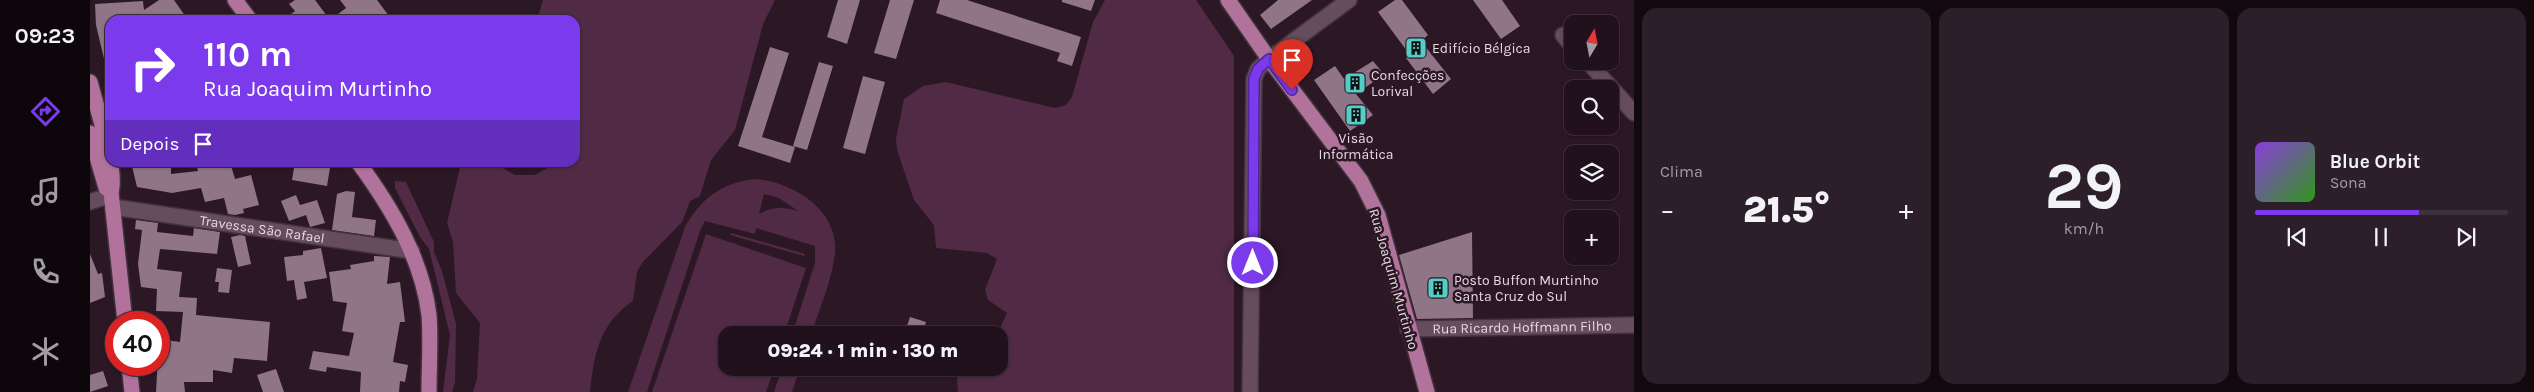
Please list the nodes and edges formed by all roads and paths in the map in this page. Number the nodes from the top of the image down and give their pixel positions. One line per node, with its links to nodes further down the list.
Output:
1 (235, 0): 4 (main road)
2 (1228, 0): 5 (main road, Rua Joaquim Murtinho)
3 (1349, 0): 5 (street)
4 (246, 15)
5 (1269, 59): 18 (main road, Rua Joaquim Murtinho); 22 (street)
6 (1595, 70): 8 (street)
7 (92, 95): 10 (main road)
8 (1634, 113)
9 (90, 133): 13 (main road)
10 (105, 143)
11 (110, 167): 13 (main road)
12 (362, 167): 15 (main road)
13 (112, 198): 14 (street); 15 (street, Travessa São Rafael); 16 (main road)
14 (90, 202)
15 (412, 251): 21 (main road)
16 (124, 311)
17 (1634, 325): 18 (street, Rua Ricardo Hoffmann Filho)
18 (1408, 328): 23 (main road, Rua Joaquim Murtinho)
19 (130, 376): 20 (main road)
20 (132, 392)
21 (428, 392)
22 (1250, 392)
23 (1427, 392)

